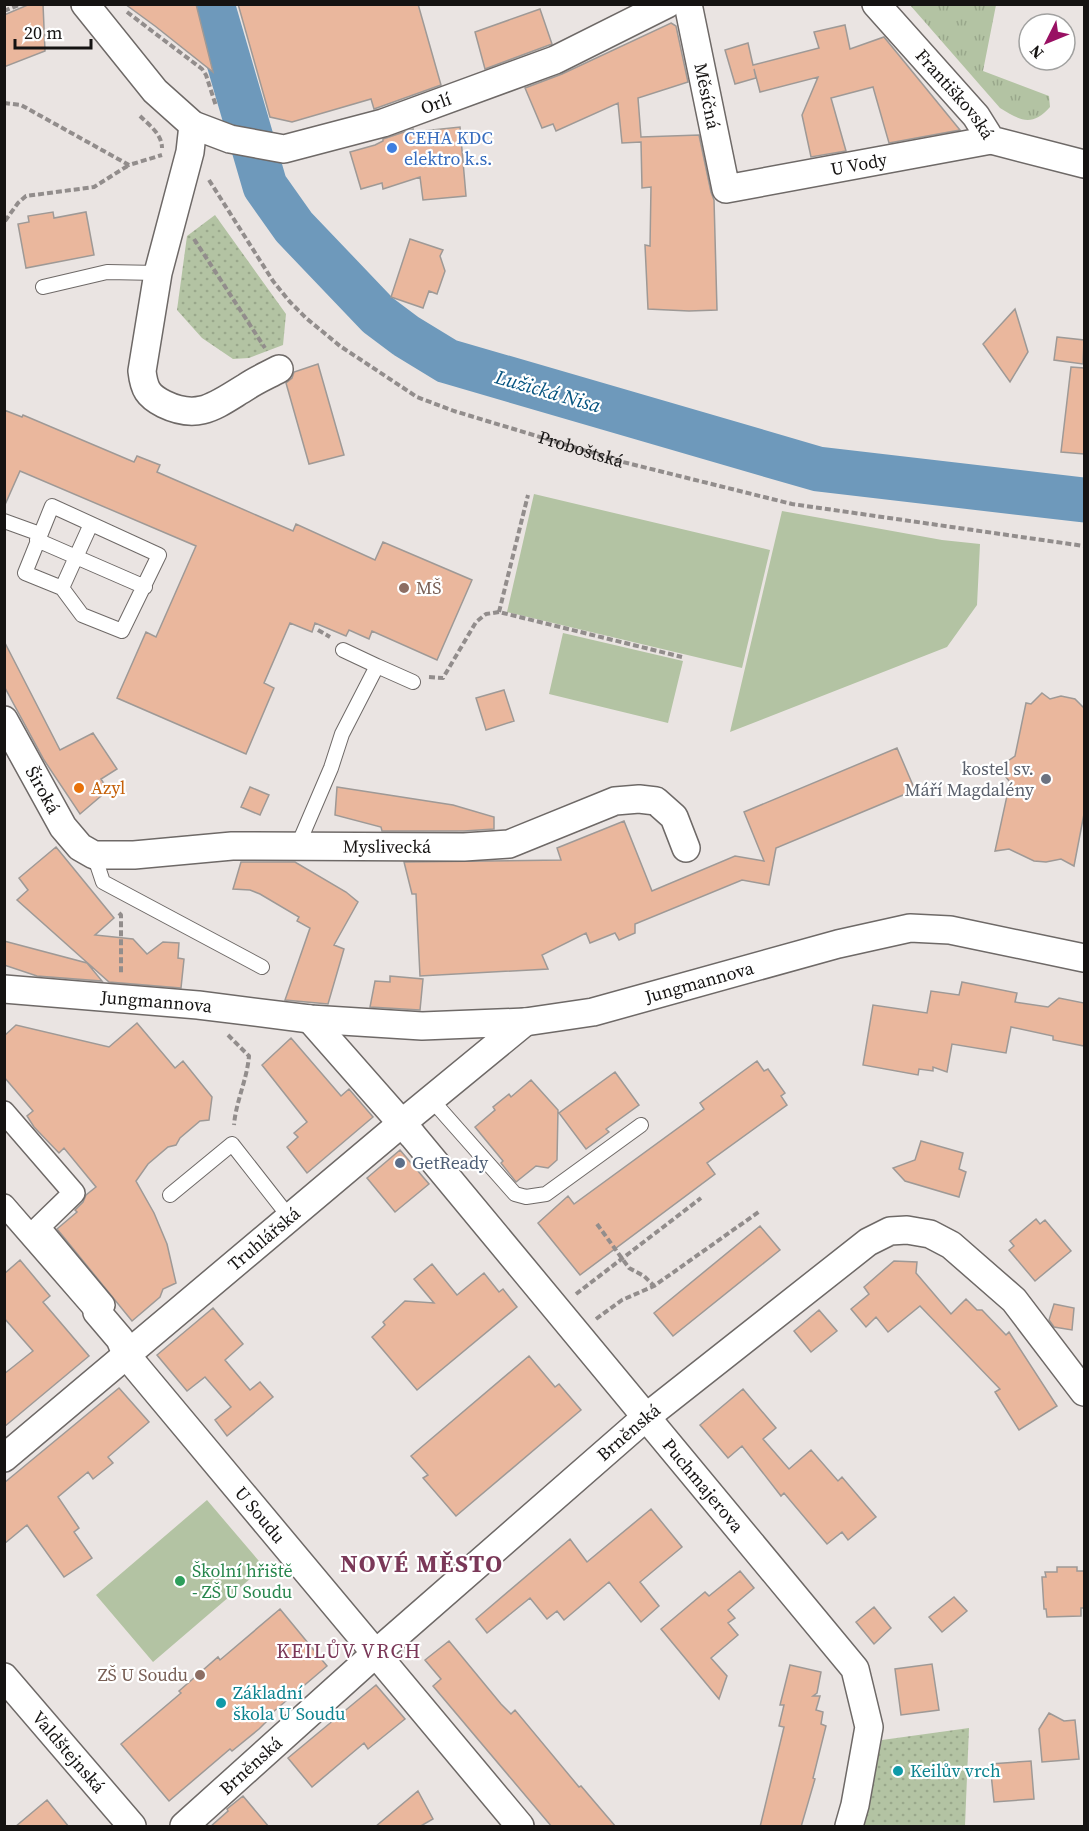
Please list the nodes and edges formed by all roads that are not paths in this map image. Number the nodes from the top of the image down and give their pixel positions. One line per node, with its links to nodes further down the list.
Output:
1 (85, 4): 5 (street)
2 (667, 4): 5 (street, Orlí)
3 (688, 4): 8 (street, Měsíčná)
4 (876, 4): 6 (street, Františkovská)
5 (193, 125): 9 (street)
6 (991, 140): 7 (street, Františkovská); 8 (street, U Vody)
7 (1084, 164)
8 (726, 189)
9 (158, 273): 10 (lane); 11 (street)
10 (43, 287)
11 (279, 369)
12 (4, 521): 14 (lane)
13 (91, 524): 14 (lane); 15 (lane); 16 (lane)
14 (39, 537): 15 (lane); 17 (lane)
15 (75, 557): 16 (lane); 17 (lane)
16 (144, 587): 17 (lane)
17 (62, 588)
18 (343, 650): 19 (lane)
19 (377, 666): 20 (lane); 22 (lane)
20 (413, 682)
21 (4, 720): 24 (street, Široká)
22 (298, 845): 23 (street, Myslivecká); 24 (street, Myslivecká)
23 (686, 848)
24 (94, 855): 26 (lane)
25 (1084, 958): 29 (street, Jungmannova)
26 (262, 967)
27 (4, 989): 28 (street, Jungmannova)
28 (309, 1020): 29 (street, Jungmannova); 32 (street)
29 (525, 1022): 30 (street, Truhlářská)
30 (431, 1099): 32 (street, Truhlářská); 33 (lane)
31 (4, 1112): 37 (street, U Soudu)
32 (402, 1123): 36 (street, Truhlářská); 40 (street, Puchmajerova)
33 (641, 1125)
34 (170, 1195): 36 (lane)
35 (4, 1205): 37 (street, U Soudu)
36 (290, 1218): 38 (street, Truhlářská)
37 (97, 1312): 38 (street, U Soudu)
38 (127, 1356): 41 (street, Truhlářská); 42 (street, U Soudu)
39 (1084, 1392): 40 (street, Brněnská)
40 (645, 1418): 42 (street, Brněnská); 47 (street, Puchmajerova)
41 (4, 1458)
42 (375, 1654): 45 (street, Brněnská); 46 (street, U Soudu)
43 (4, 1677): 44 (street, Valdštejnská)
44 (132, 1827)
45 (184, 1827)
46 (520, 1827)
47 (849, 1827)

